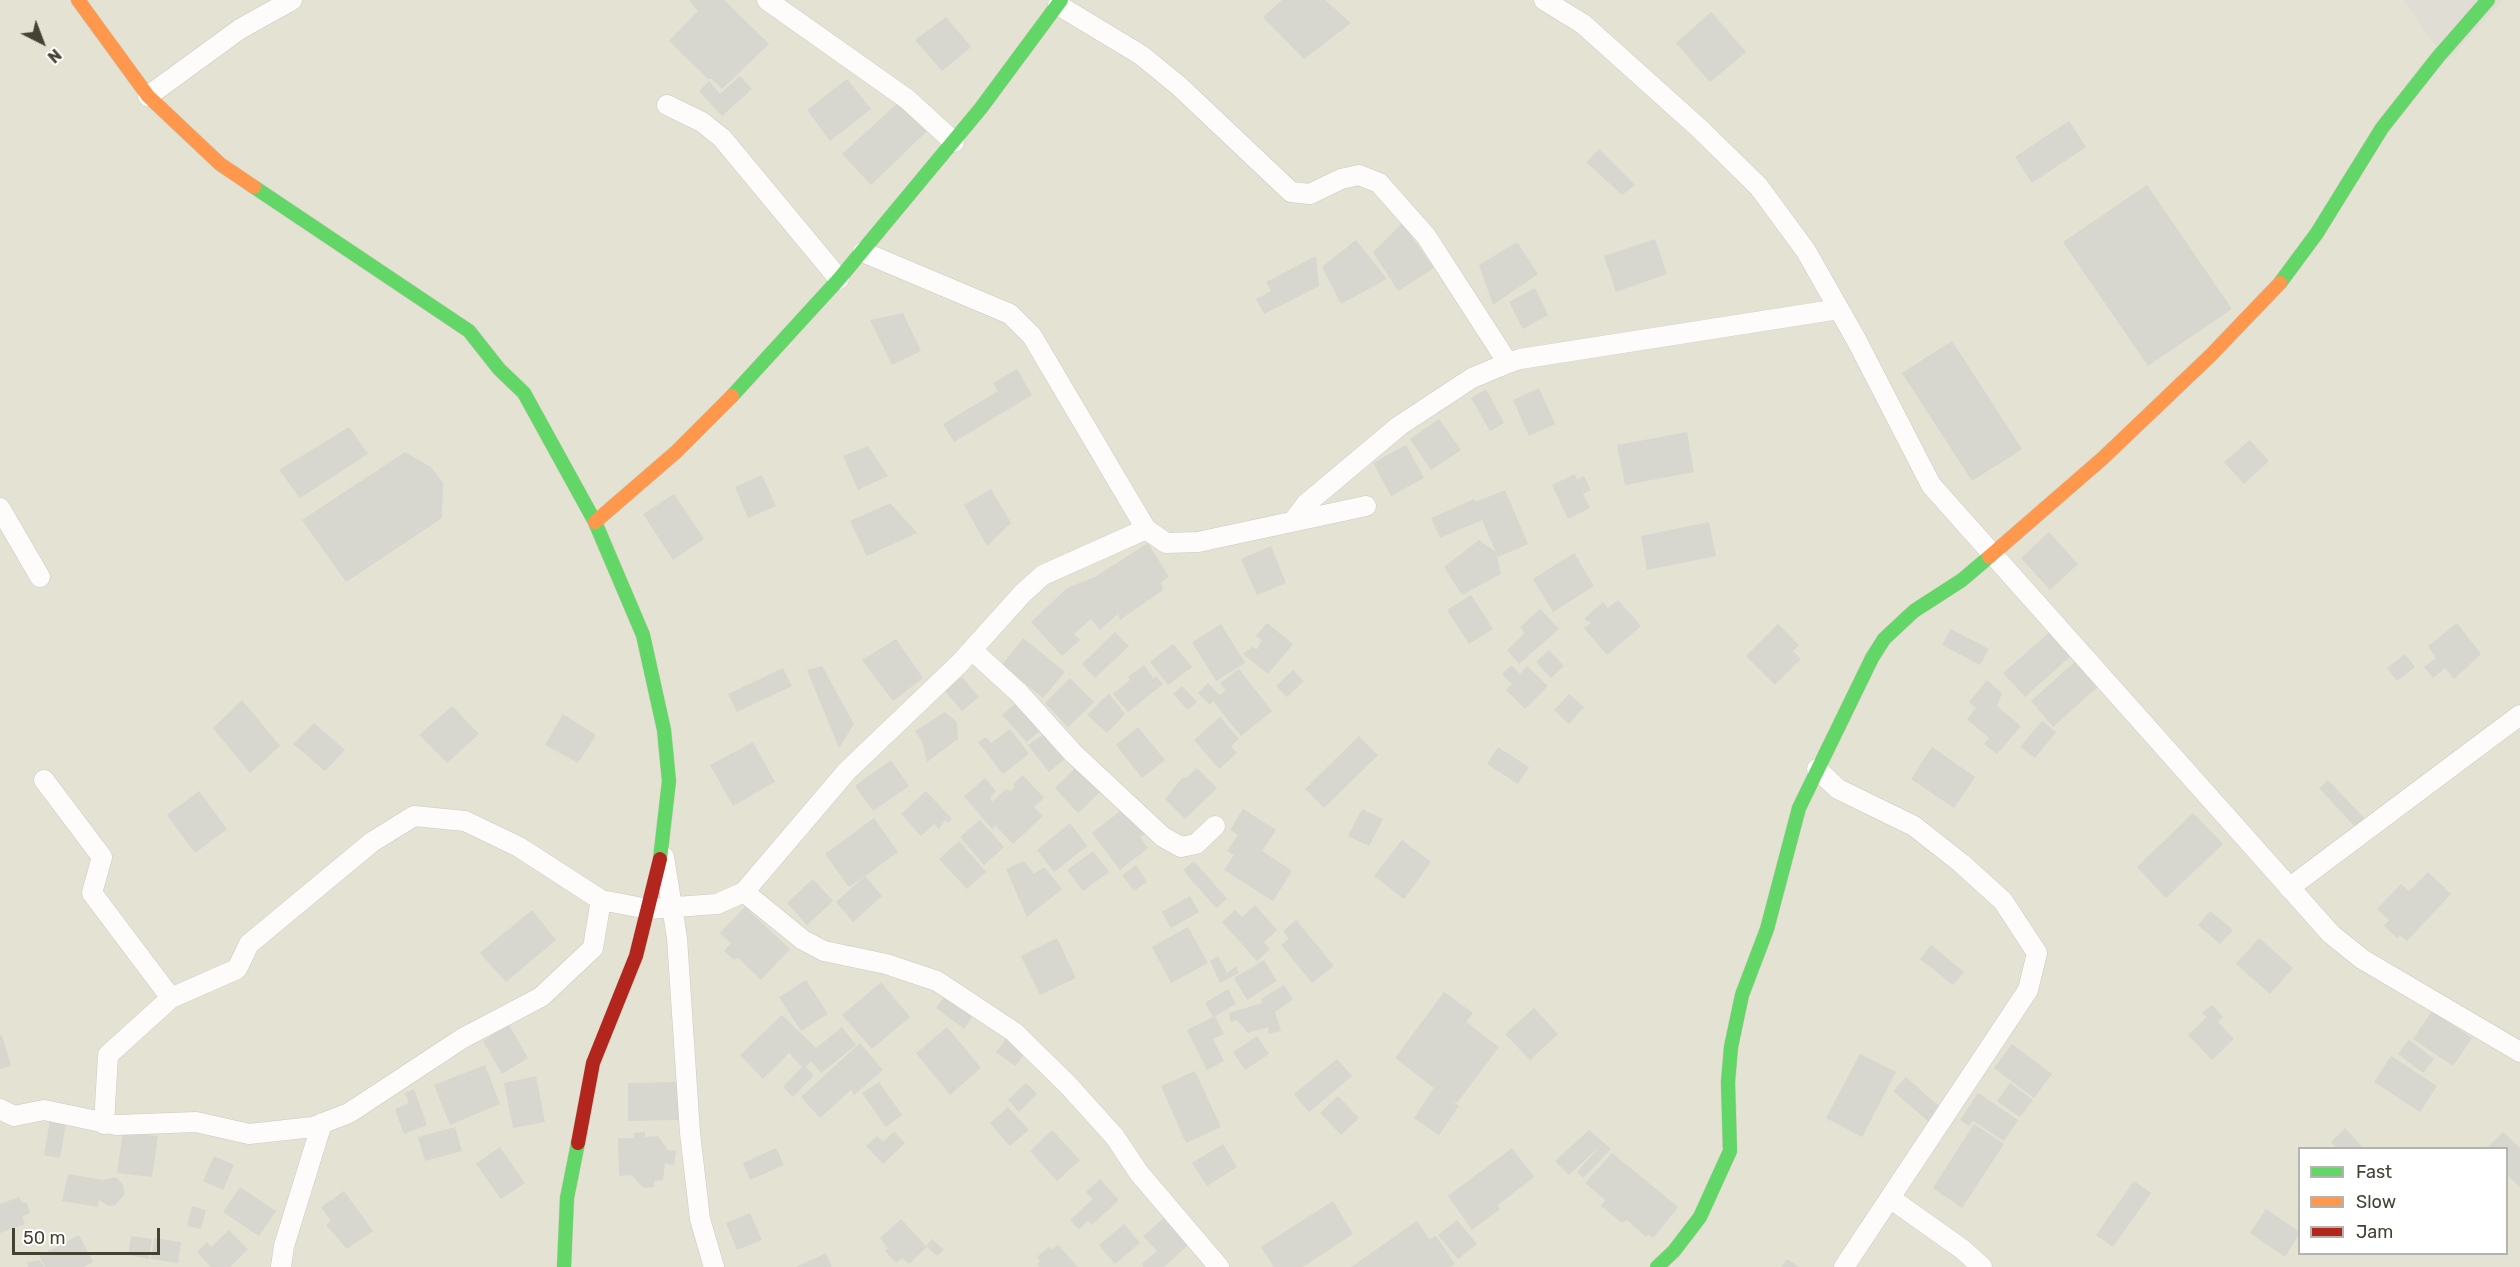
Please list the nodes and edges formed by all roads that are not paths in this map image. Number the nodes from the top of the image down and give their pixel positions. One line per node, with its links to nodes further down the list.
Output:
1 (78, 0): 7 (street)
2 (292, 0): 7 (street)
3 (767, 0): 9 (street)
4 (1544, 0): 12 (street)
5 (2488, 0): 19 (street)
6 (1060, 3): 9 (street); 13 (street)
7 (148, 96): 17 (street)
8 (667, 105): 11 (street)
9 (954, 142): 10 (street)
10 (862, 252): 11 (street); 18 (street)
11 (838, 279): 17 (street)
12 (1839, 309): 13 (street); 19 (street)
13 (1508, 363): 16 (street)
14 (1366, 506): 16 (street)
15 (0, 508): 20 (street)
16 (1294, 520): 18 (street)
17 (595, 522): 26 (street)
18 (1146, 529): 21 (street)
19 (1993, 553): 23 (street); 27 (street)
20 (40, 577)
21 (972, 650): 25 (street); 28 (street)
22 (2520, 715): 27 (street)
23 (1817, 769): 37 (street); 42 (street)
24 (44, 780): 32 (street)
25 (1215, 826)
26 (662, 851): 30 (street); 31 (street)
27 (2289, 888): 33 (street)
28 (744, 892): 30 (street); 41 (street)
29 (601, 900): 31 (street); 32 (street); 36 (street)
30 (673, 907): 31 (street); 40 (street)
31 (648, 909): 39 (street)
32 (171, 998): 35 (street)
33 (2520, 1052)
34 (0, 1109): 35 (street)
35 (104, 1124): 36 (street)
36 (322, 1124): 38 (street)
37 (1890, 1197): 43 (street); 44 (street)
38 (277, 1265)
39 (564, 1267)
40 (714, 1267)
41 (1219, 1267)
42 (1657, 1267)
43 (1844, 1267)
44 (1982, 1267)

